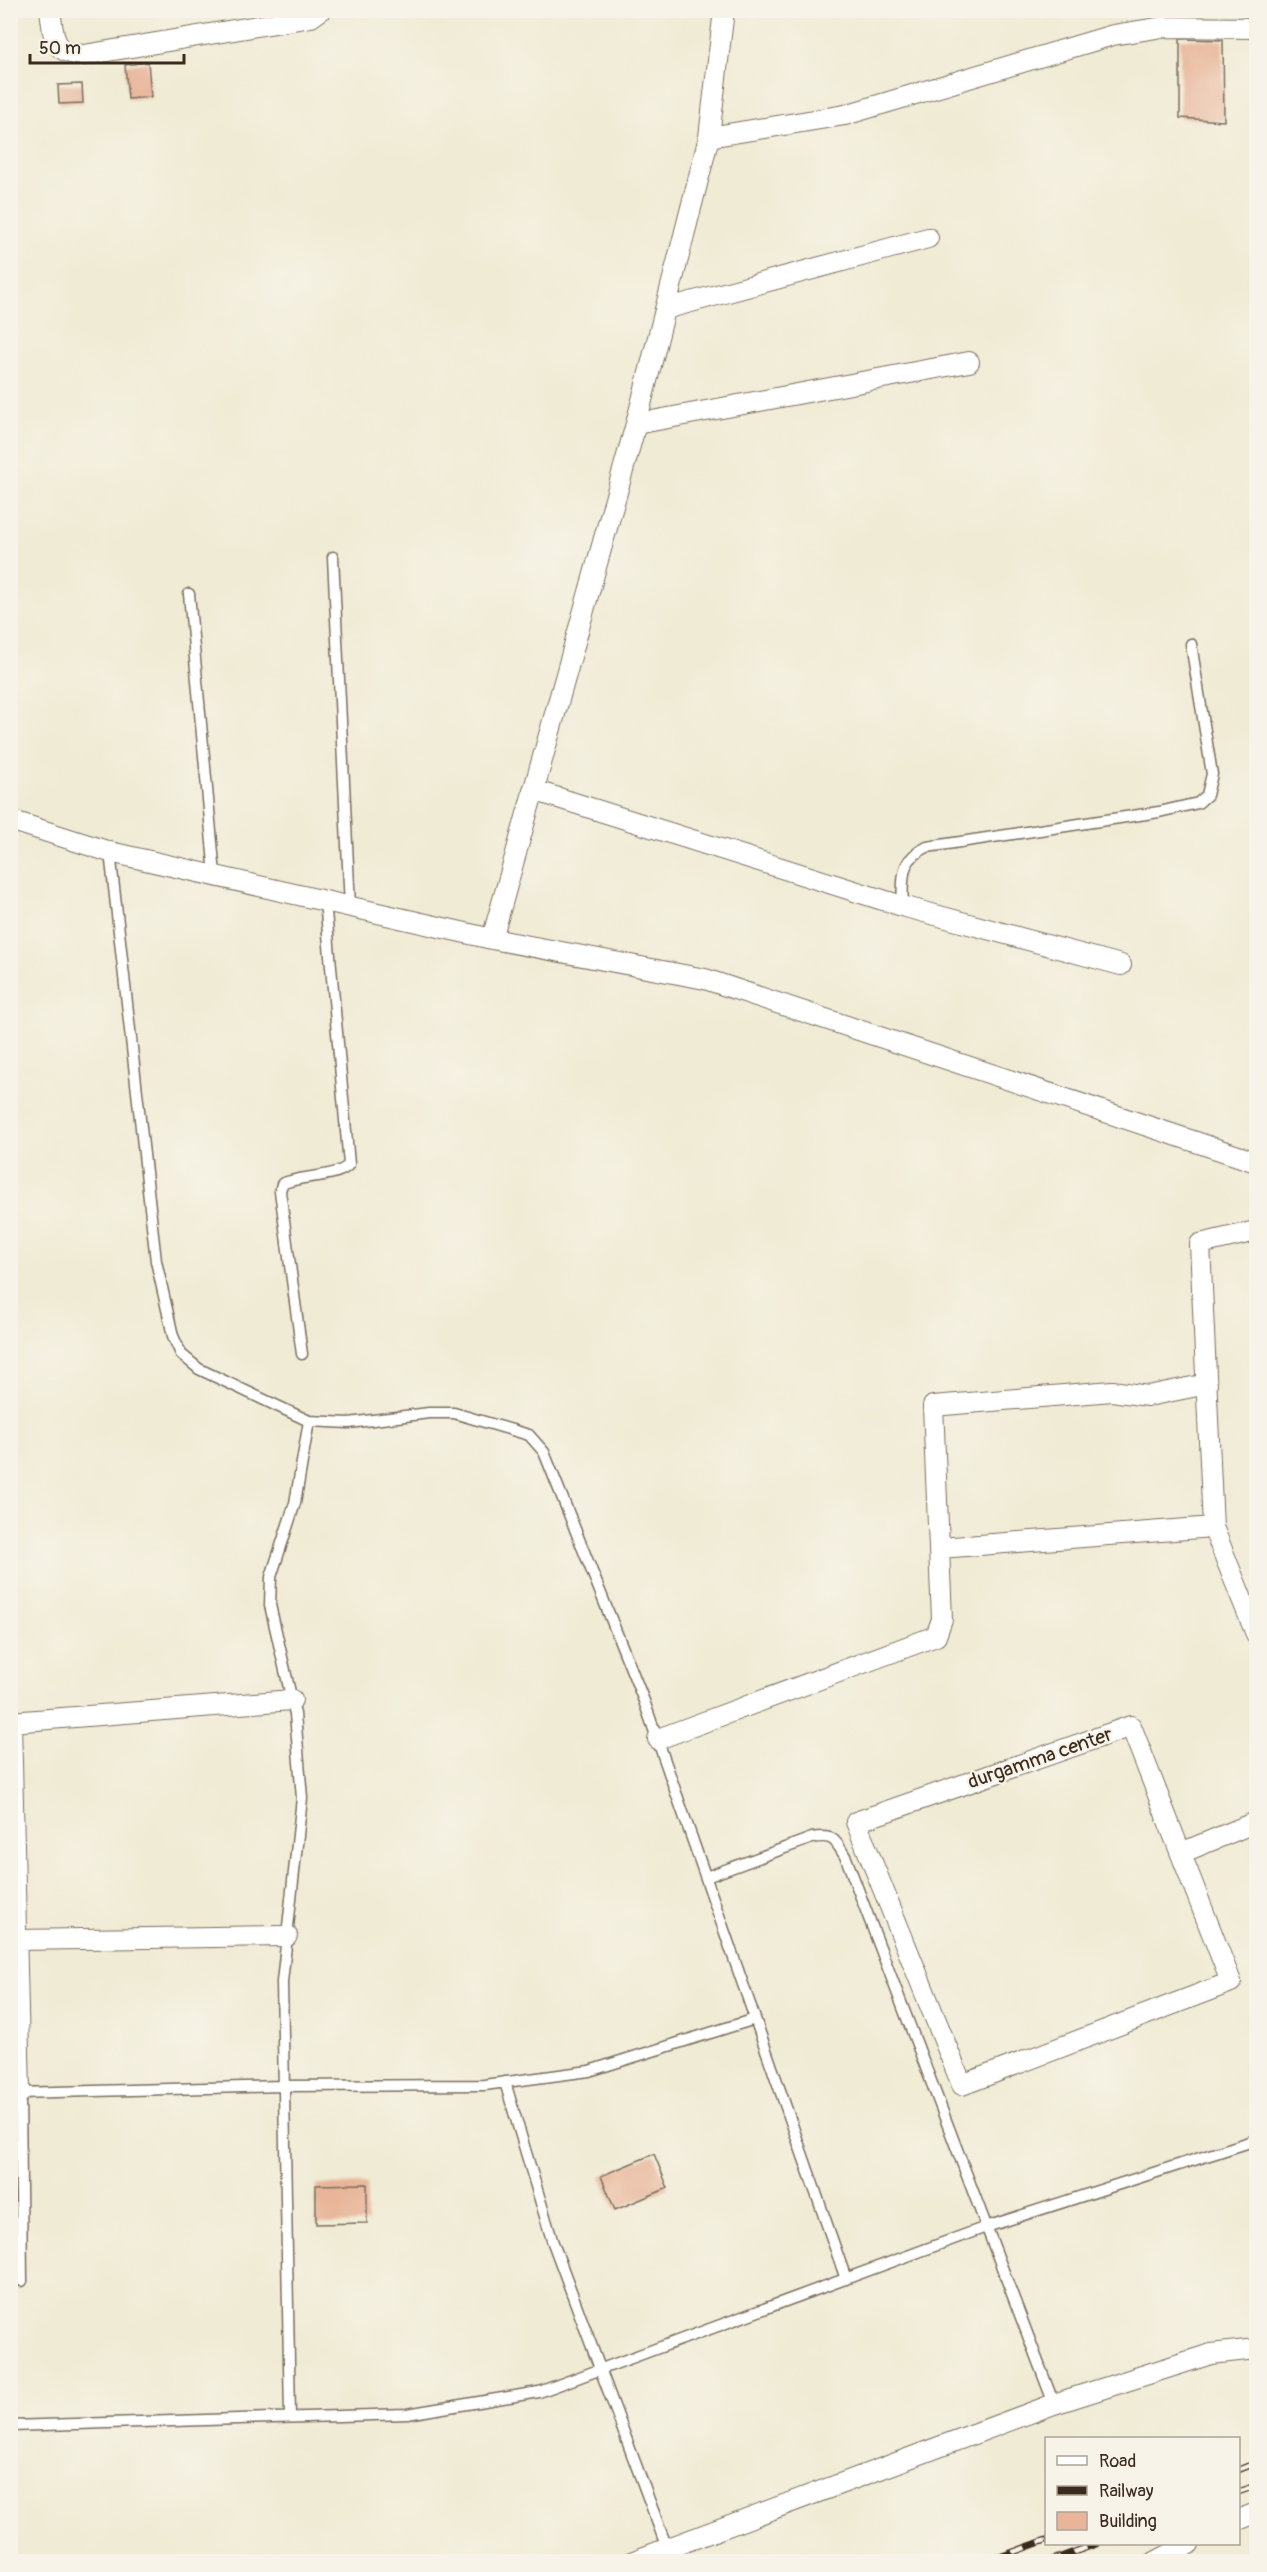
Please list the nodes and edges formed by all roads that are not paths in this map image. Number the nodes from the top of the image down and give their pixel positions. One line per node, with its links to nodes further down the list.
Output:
1 (50, 10): 2 (street)
2 (321, 10)
3 (724, 10): 5 (street)
4 (1257, 28): 5 (street)
5 (709, 137): 7 (street)
6 (928, 238): 7 (street)
7 (665, 309): 9 (street)
8 (969, 362): 9 (street)
9 (636, 423): 13 (street)
10 (333, 557): 18 (lane)
11 (189, 594): 16 (lane)
12 (1191, 644): 19 (lane)
13 (534, 790): 19 (street); 20 (street)
14 (10, 819): 15 (street)
15 (110, 852): 16 (street); 26 (lane)
16 (215, 875): 17 (street)
17 (325, 901): 18 (street); 24 (lane)
18 (350, 906): 20 (street)
19 (902, 906): 21 (street)
20 (492, 939): 22 (street)
21 (1121, 965)
22 (1257, 1162)
23 (1257, 1231): 25 (street)
24 (302, 1354)
25 (1207, 1384): 27 (street); 28 (street)
26 (309, 1421): 30 (lane); 31 (lane)
27 (1213, 1527): 28 (street); 29 (street)
28 (939, 1548): 31 (street)
29 (1257, 1634)
30 (292, 1700): 35 (lane); 36 (street)
31 (658, 1739): 34 (lane)
32 (1257, 1822): 33 (street)
33 (1181, 1853): 33 (street, durgamma center)
34 (706, 1877): 37 (lane); 42 (lane)
35 (287, 1936): 36 (street); 39 (lane)
36 (16, 1940): 40 (street)
37 (755, 2019): 38 (lane); 43 (lane)
38 (505, 2082): 39 (lane); 46 (lane)
39 (282, 2086): 40 (lane); 48 (lane)
40 (15, 2093): 44 (lane)
41 (1257, 2140): 42 (lane)
42 (986, 2227): 43 (lane); 47 (lane)
43 (846, 2279): 46 (lane)
44 (22, 2281)
45 (1257, 2349): 47 (street)
46 (599, 2370): 48 (lane); 53 (lane)
47 (1053, 2404): 53 (street)
48 (290, 2418): 49 (lane)
49 (10, 2426)
50 (1257, 2513): 51 (street)
51 (1240, 2520)
52 (1188, 2545): 55 (street)
53 (667, 2548): 54 (street)
54 (631, 2562)
55 (1155, 2562)

